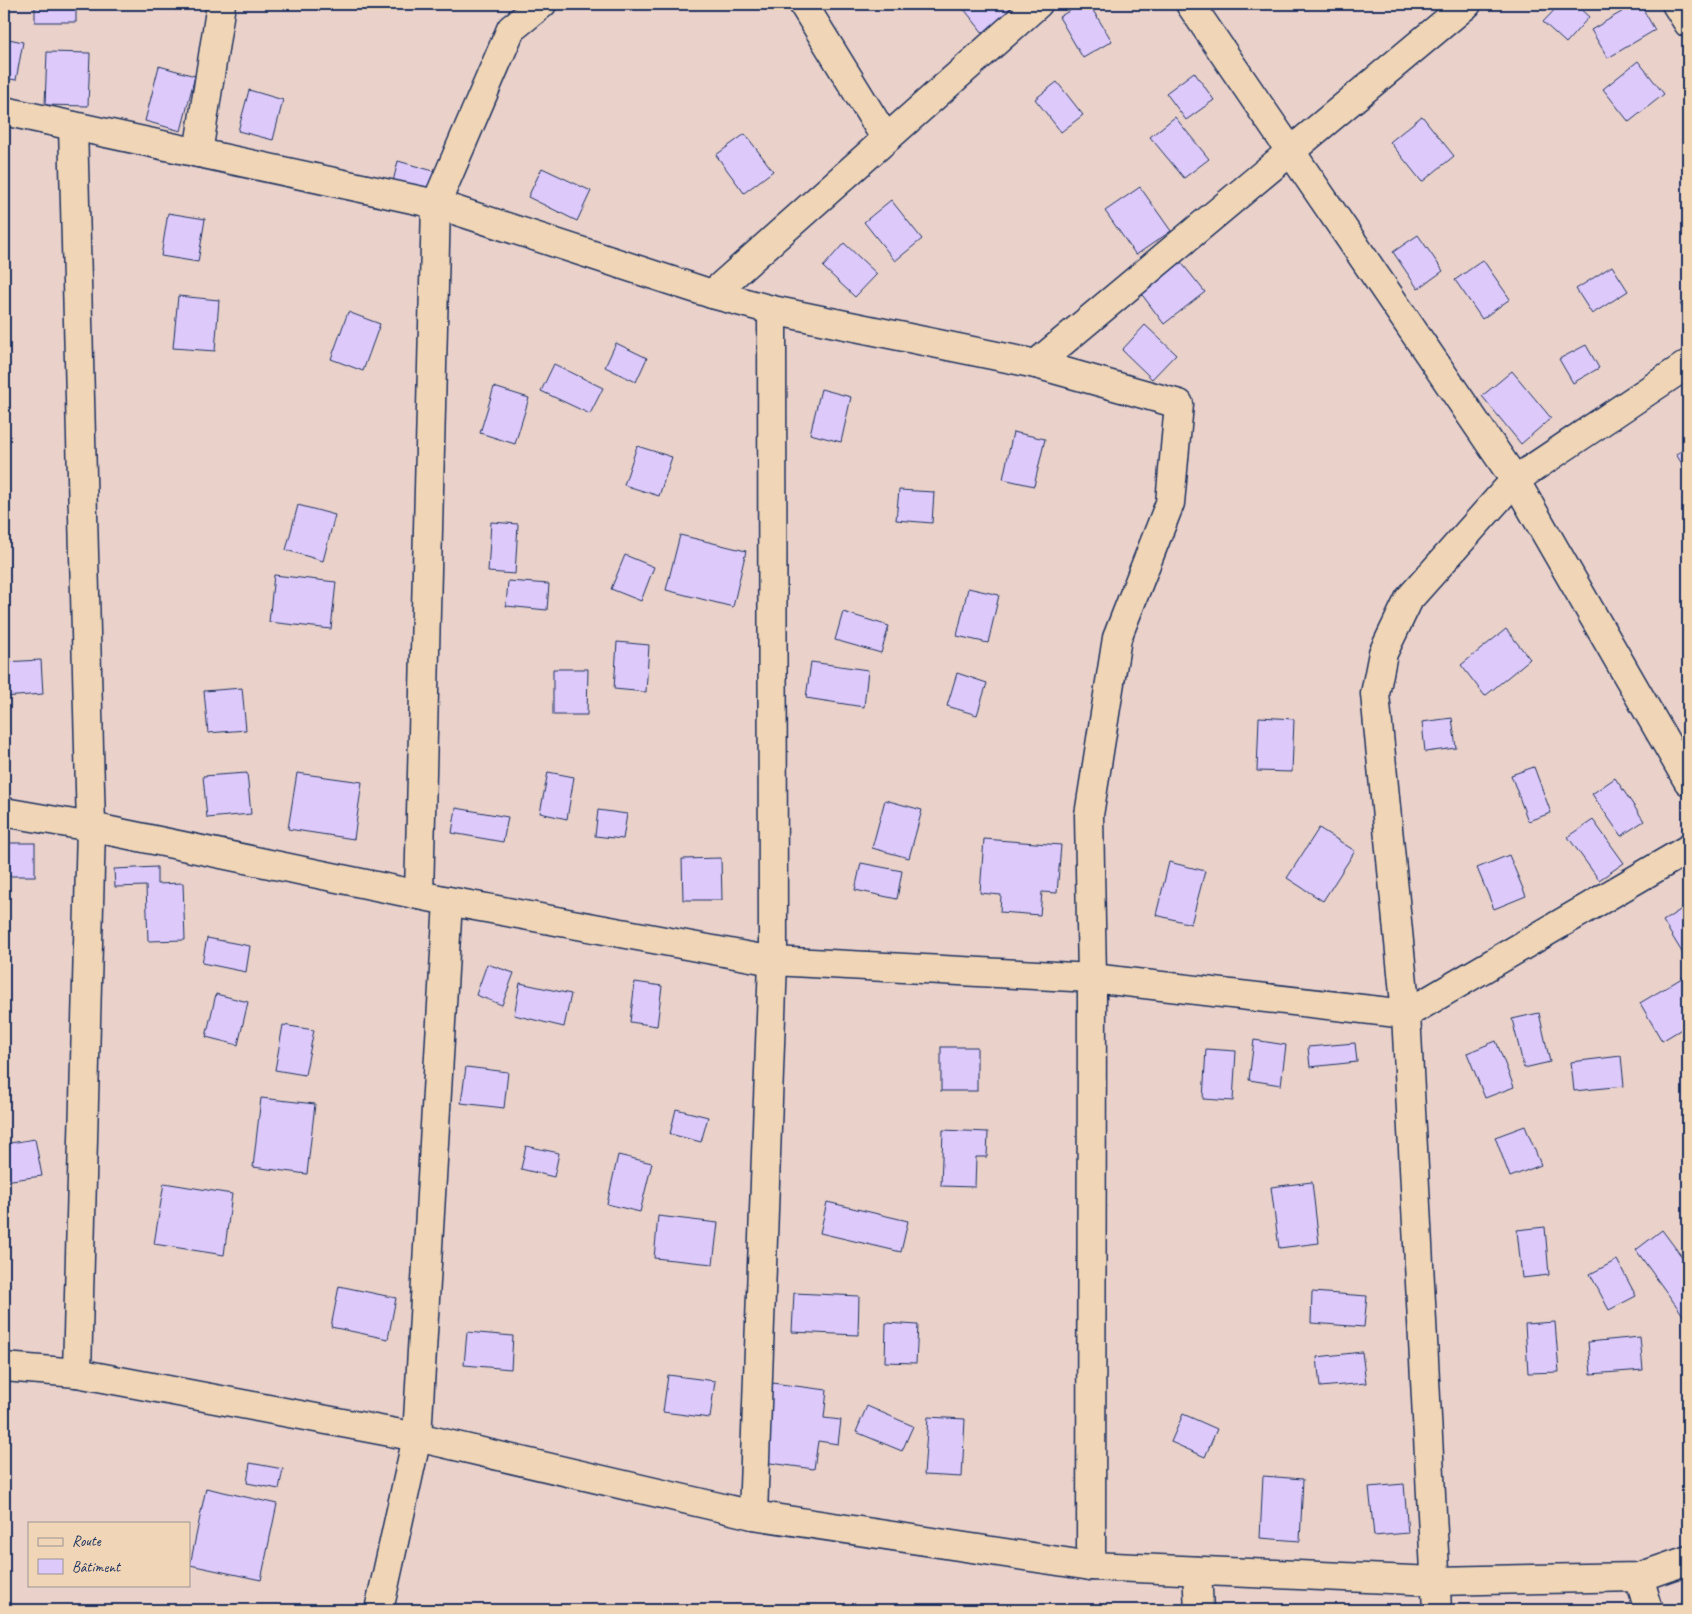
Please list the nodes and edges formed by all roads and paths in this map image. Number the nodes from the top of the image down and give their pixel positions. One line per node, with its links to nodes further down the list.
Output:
1 (221, 4): 13 (street)
2 (542, 4): 14 (street)
3 (803, 4): 11 (street)
4 (1038, 4): 11 (street)
5 (1190, 4): 12 (street)
6 (1467, 4): 12 (street)
7 (1676, 4): 8 (street)
8 (1688, 23)
9 (4, 111): 10 (street)
10 (73, 126): 13 (street); 22 (street)
11 (886, 139): 15 (street)
12 (1290, 150): 17 (street); 19 (street)
13 (198, 153): 14 (street)
14 (436, 204): 15 (street); 24 (street)
15 (712, 294): 16 (street)
16 (772, 310): 17 (street); 26 (street)
17 (1036, 364): 27 (street)
18 (1688, 364): 19 (street)
19 (1515, 480): 20 (street); 28 (street)
20 (1688, 780)
21 (4, 812): 22 (street)
22 (91, 827): 24 (street); 30 (street)
23 (1688, 849): 28 (street)
24 (419, 895): 25 (street)
25 (448, 901): 26 (street); 31 (street)
26 (773, 962): 27 (street); 32 (street)
27 (1092, 978): 28 (street); 34 (street)
28 (1406, 1014): 37 (street)
29 (4, 1367): 30 (street)
30 (77, 1372): 31 (street)
31 (417, 1437): 32 (street); 38 (street)
32 (753, 1515): 34 (street)
33 (1688, 1560): 36 (street)
34 (1091, 1566): 35 (street)
35 (1197, 1571): 37 (street); 39 (street)
36 (1639, 1577): 37 (street); 41 (street)
37 (1435, 1581): 40 (street)
38 (379, 1610)
39 (1199, 1610)
40 (1437, 1610)
41 (1649, 1610)

